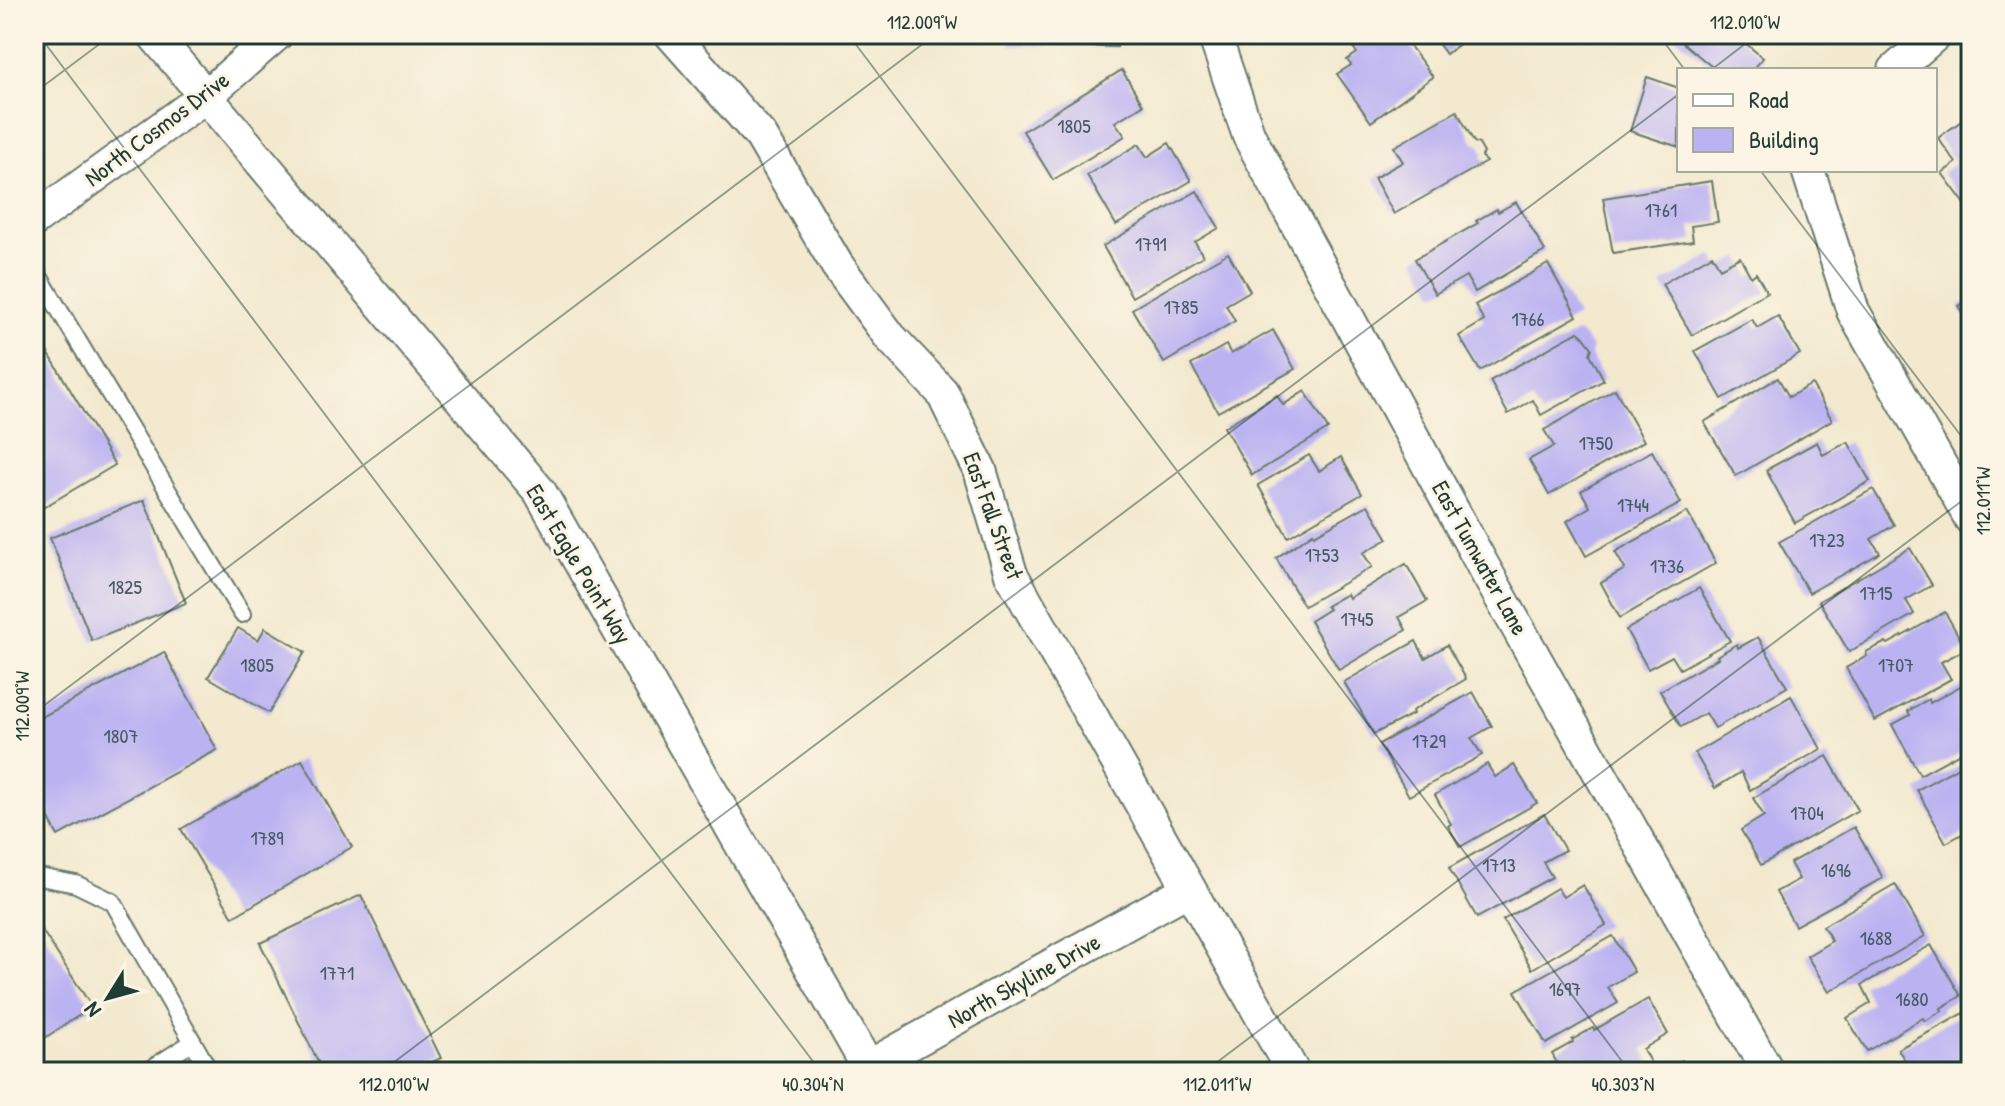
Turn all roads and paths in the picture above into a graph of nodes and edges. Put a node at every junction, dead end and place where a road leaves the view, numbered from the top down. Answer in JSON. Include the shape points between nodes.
{"nodes":[{"id":1,"x":153,"y":34,"type":"edge"},
{"id":2,"x":277,"y":34,"type":"edge"},
{"id":3,"x":671,"y":34,"type":"edge"},
{"id":4,"x":1214,"y":34,"type":"edge"},
{"id":5,"x":1936,"y":34,"type":"edge"},
{"id":6,"x":1897,"y":68,"type":"edge"},
{"id":7,"x":207,"y":95,"type":"junction"},
{"id":8,"x":1809,"y":172,"type":"edge"},
{"id":9,"x":34,"y":220,"type":"edge"},
{"id":10,"x":34,"y":268,"type":"edge"},
{"id":11,"x":1971,"y":519,"type":"edge"},
{"id":12,"x":242,"y":614,"type":"dead end"},
{"id":13,"x":34,"y":876,"type":"edge"},
{"id":14,"x":1189,"y":889,"type":"junction"},
{"id":15,"x":193,"y":1042,"type":"junction"},
{"id":16,"x":866,"y":1071,"type":"edge"},
{"id":17,"x":146,"y":1072,"type":"edge"},
{"id":18,"x":210,"y":1072,"type":"edge"},
{"id":19,"x":1293,"y":1072,"type":"edge"},
{"id":20,"x":1768,"y":1072,"type":"edge"}],
"edges":[{"from":1,"to":7,"type":"street","name":"East Eagle Point Way"},
{"from":2,"to":7,"type":"street","name":"North Cosmos Drive"},
{"from":3,"to":14,"type":"street","name":"East Fall Street","via":[[761,136],[837,265],[890,337],[942,392],[980,470],[1011,574]]},
{"from":4,"to":20,"type":"street","name":"East Tumwater Lane","via":[[1249,136]]},
{"from":5,"to":6,"type":"street"},
{"from":7,"to":9,"type":"street","name":"North Cosmos Drive"},
{"from":7,"to":16,"type":"street","name":"East Eagle Point Way","via":[[540,492]]},
{"from":8,"to":11,"type":"street","via":[[1853,311]]},
{"from":10,"to":12,"type":"lane"},
{"from":13,"to":15,"type":"lane","via":[[76,884],[113,902]]},
{"from":14,"to":16,"type":"street","name":"North Skyline Drive"},
{"from":14,"to":19,"type":"street","name":"East Fall Street"},
{"from":15,"to":17,"type":"lane"},
{"from":15,"to":18,"type":"lane"}]}
